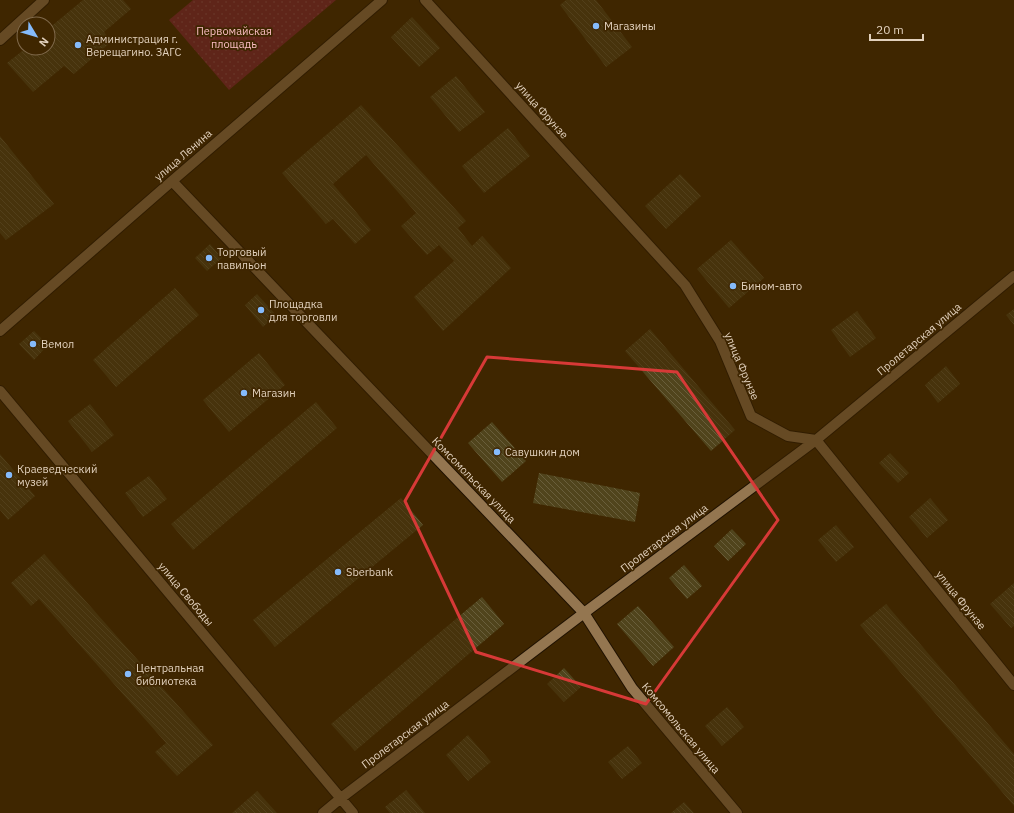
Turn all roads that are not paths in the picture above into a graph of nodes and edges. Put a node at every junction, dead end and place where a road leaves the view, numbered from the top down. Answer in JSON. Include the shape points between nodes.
{"nodes":[{"id":1,"x":44,"y":0,"type":"edge"},
{"id":2,"x":382,"y":0,"type":"edge"},
{"id":3,"x":425,"y":0,"type":"edge"},
{"id":4,"x":0,"y":40,"type":"edge"},
{"id":5,"x":172,"y":180,"type":"junction"},
{"id":6,"x":1014,"y":276,"type":"edge"},
{"id":7,"x":0,"y":331,"type":"edge"},
{"id":8,"x":0,"y":391,"type":"edge"},
{"id":9,"x":816,"y":440,"type":"junction"},
{"id":10,"x":584,"y":613,"type":"junction"},
{"id":11,"x":1014,"y":685,"type":"edge"},
{"id":12,"x":341,"y":798,"type":"junction"},
{"id":13,"x":323,"y":813,"type":"edge"},
{"id":14,"x":353,"y":813,"type":"edge"},
{"id":15,"x":737,"y":813,"type":"edge"}],
"edges":[{"from":1,"to":4,"type":"street"},
{"from":2,"to":5,"type":"street","name":"улица Ленина"},
{"from":3,"to":9,"type":"street","name":"улица Фрунзе","via":[[685,285],[720,341],[751,416],[788,436]]},
{"from":5,"to":7,"type":"street","name":"улица Ленина"},
{"from":5,"to":10,"type":"street","name":"Комсомольская улица"},
{"from":6,"to":9,"type":"street","name":"Пролетарская улица"},
{"from":8,"to":12,"type":"street","name":"улица Свободы"},
{"from":9,"to":10,"type":"street","name":"Пролетарская улица"},
{"from":9,"to":11,"type":"street","name":"улица Фрунзе"},
{"from":10,"to":12,"type":"street","name":"Пролетарская улица"},
{"from":10,"to":15,"type":"street","name":"Комсомольская улица","via":[[632,688]]},
{"from":12,"to":13,"type":"street","name":"Пролетарская улица"},
{"from":12,"to":14,"type":"street","name":"улица Свободы"}]}
